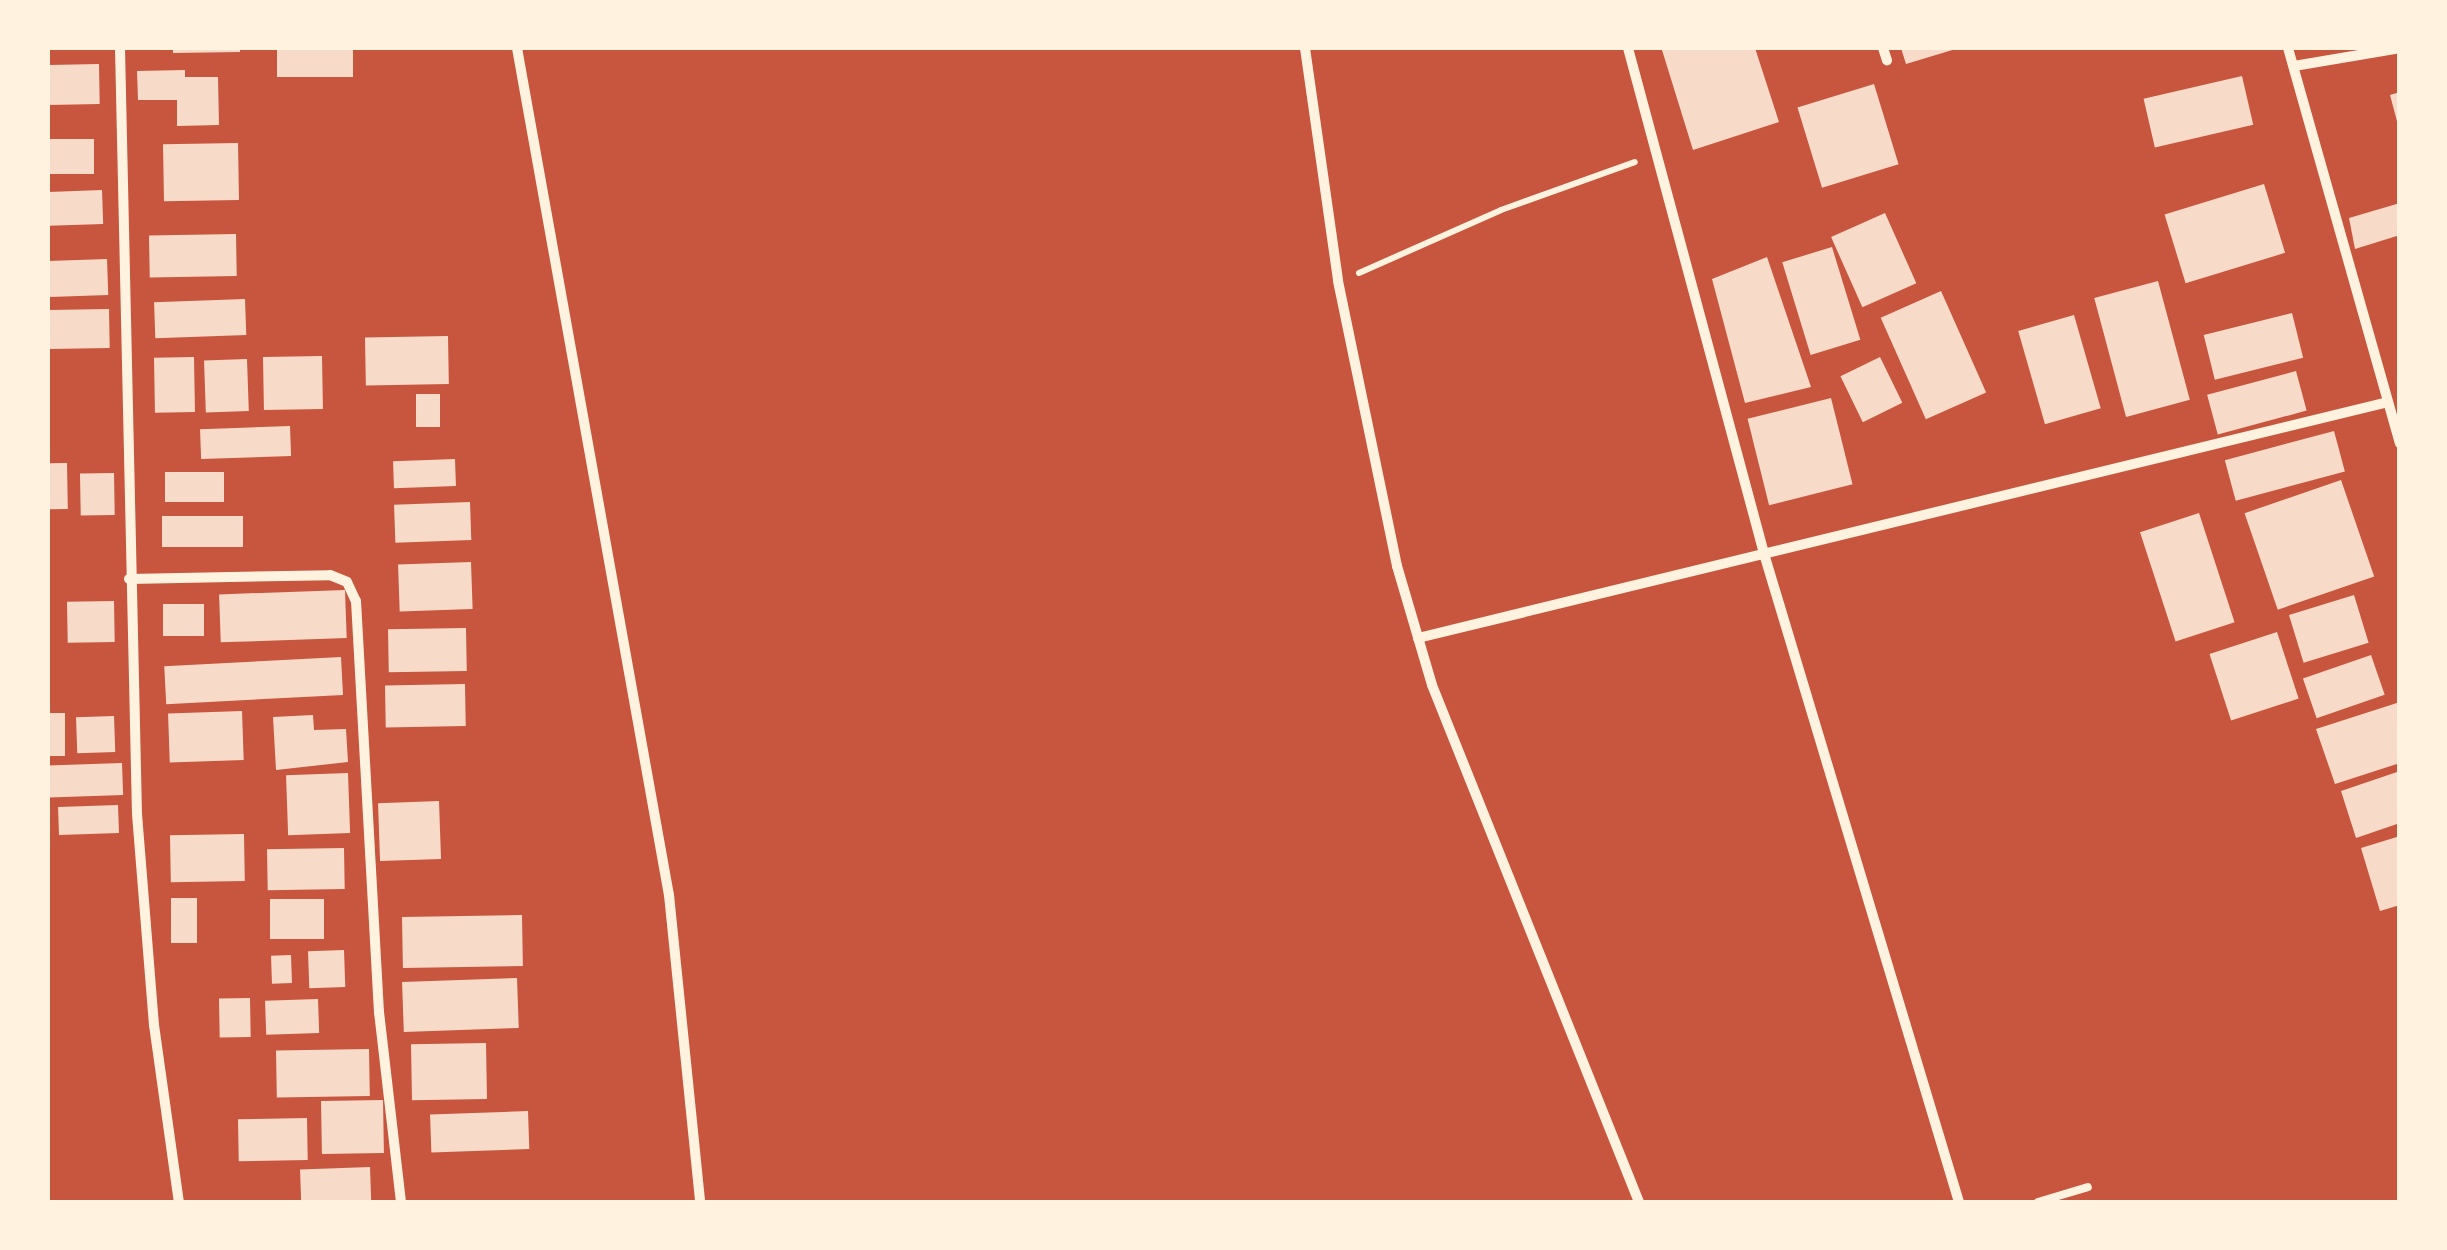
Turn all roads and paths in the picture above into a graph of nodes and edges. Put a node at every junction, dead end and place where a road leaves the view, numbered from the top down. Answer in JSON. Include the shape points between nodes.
{"nodes":[{"id":1,"x":120,"y":48,"type":"edge"},
{"id":2,"x":517,"y":48,"type":"edge"},
{"id":3,"x":1304,"y":48,"type":"edge"},
{"id":4,"x":1628,"y":48,"type":"edge"},
{"id":5,"x":1883,"y":48,"type":"edge"},
{"id":6,"x":2288,"y":48,"type":"edge"},
{"id":7,"x":2400,"y":48,"type":"edge"},
{"id":8,"x":1887,"y":60,"type":"dead end"},
{"id":9,"x":2294,"y":66,"type":"junction"},
{"id":10,"x":1660,"y":154,"type":"junction"},
{"id":11,"x":1338,"y":281,"type":"junction"},
{"id":12,"x":2388,"y":402,"type":"junction"},
{"id":13,"x":2400,"y":443,"type":"edge"},
{"id":14,"x":1765,"y":557,"type":"junction"},
{"id":15,"x":129,"y":579,"type":"junction"},
{"id":16,"x":1418,"y":638,"type":"junction"},
{"id":17,"x":2088,"y":1187,"type":"dead end"},
{"id":18,"x":179,"y":1202,"type":"edge"},
{"id":19,"x":401,"y":1202,"type":"edge"},
{"id":20,"x":700,"y":1202,"type":"edge"},
{"id":21,"x":1638,"y":1202,"type":"edge"},
{"id":22,"x":1958,"y":1202,"type":"edge"},
{"id":23,"x":2038,"y":1202,"type":"edge"}],
"edges":[{"from":1,"to":15,"type":"street"},
{"from":2,"to":20,"type":"street","via":[[669,895]]},
{"from":3,"to":11,"type":"street"},
{"from":4,"to":10,"type":"street"},
{"from":5,"to":8,"type":"street"},
{"from":6,"to":9,"type":"street"},
{"from":7,"to":9,"type":"street"},
{"from":9,"to":12,"type":"street"},
{"from":10,"to":11,"type":"path","via":[[1501,210]]},
{"from":10,"to":14,"type":"street"},
{"from":11,"to":16,"type":"street"},
{"from":12,"to":13,"type":"street"},
{"from":12,"to":14,"type":"street"},
{"from":14,"to":16,"type":"street"},
{"from":14,"to":22,"type":"street"},
{"from":15,"to":18,"type":"street","via":[[146,929]]},
{"from":15,"to":19,"type":"street","via":[[330,575],[347,582],[356,601],[380,1012]]},
{"from":16,"to":21,"type":"street"},
{"from":17,"to":23,"type":"lane"}]}
